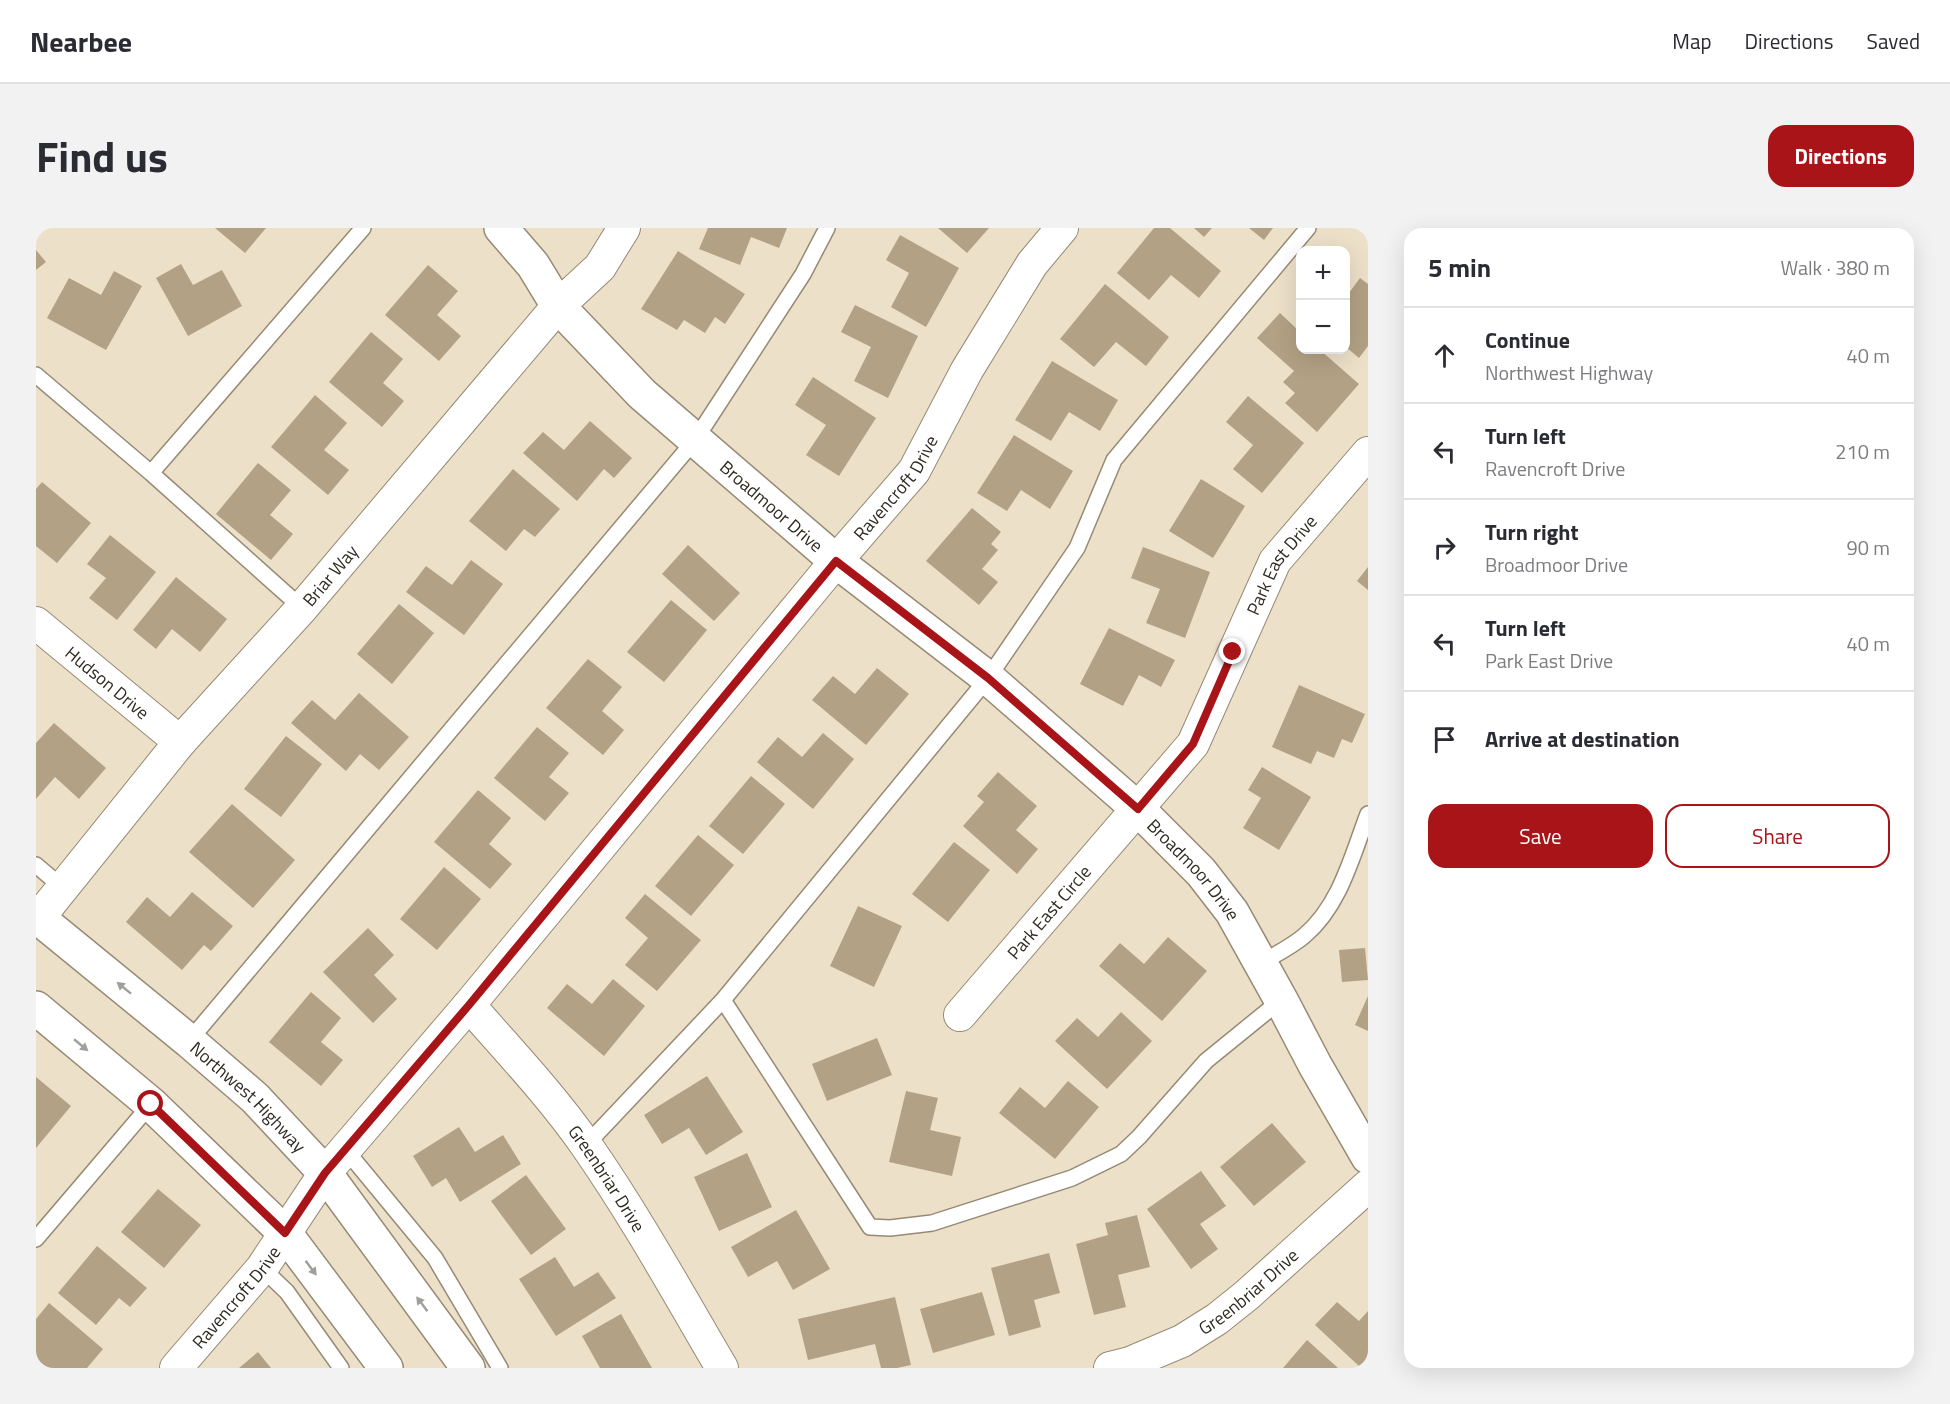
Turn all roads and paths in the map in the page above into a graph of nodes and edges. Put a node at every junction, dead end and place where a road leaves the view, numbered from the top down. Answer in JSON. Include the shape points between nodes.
{"nodes":[{"id":1,"x":363,"y":228,"type":"edge"},
{"id":2,"x":501,"y":228,"type":"edge"},
{"id":3,"x":624,"y":228,"type":"edge"},
{"id":4,"x":827,"y":228,"type":"edge"},
{"id":5,"x":1062,"y":228,"type":"edge"},
{"id":6,"x":1308,"y":228,"type":"edge"},
{"id":7,"x":558,"y":306,"type":"junction"},
{"id":8,"x":36,"y":375,"type":"edge"},
{"id":9,"x":695,"y":440,"type":"junction"},
{"id":10,"x":1368,"y":453,"type":"edge"},
{"id":11,"x":151,"y":473,"type":"junction"},
{"id":12,"x":836,"y":561,"type":"junction"},
{"id":13,"x":302,"y":608,"type":"junction"},
{"id":14,"x":36,"y":623,"type":"edge"},
{"id":15,"x":988,"y":678,"type":"junction"},
{"id":16,"x":180,"y":742,"type":"junction"},
{"id":17,"x":1138,"y":809,"type":"junction"},
{"id":18,"x":1368,"y":813,"type":"edge"},
{"id":19,"x":36,"y":865,"type":"edge"},
{"id":20,"x":63,"y":888,"type":"junction"},
{"id":21,"x":37,"y":918,"type":"edge"},
{"id":22,"x":1260,"y":964,"type":"junction"},
{"id":23,"x":723,"y":1000,"type":"junction"},
{"id":24,"x":1281,"y":1000,"type":"junction"},
{"id":25,"x":469,"y":1005,"type":"junction"},
{"id":26,"x":36,"y":1008,"type":"edge"},
{"id":27,"x":960,"y":1015,"type":"dead end"},
{"id":28,"x":189,"y":1041,"type":"junction"},
{"id":29,"x":151,"y":1104,"type":"junction"},
{"id":30,"x":586,"y":1145,"type":"junction"},
{"id":31,"x":1368,"y":1157,"type":"edge"},
{"id":32,"x":335,"y":1161,"type":"junction"},
{"id":33,"x":1368,"y":1186,"type":"edge"},
{"id":34,"x":285,"y":1233,"type":"junction"},
{"id":35,"x":36,"y":1239,"type":"edge"},
{"id":36,"x":262,"y":1268,"type":"junction"},
{"id":37,"x":176,"y":1368,"type":"edge"},
{"id":38,"x":341,"y":1368,"type":"edge"},
{"id":39,"x":386,"y":1368,"type":"edge"},
{"id":40,"x":468,"y":1368,"type":"edge"},
{"id":41,"x":500,"y":1368,"type":"edge"},
{"id":42,"x":722,"y":1368,"type":"edge"},
{"id":43,"x":1110,"y":1368,"type":"edge"}],
"edges":[{"from":1,"to":11,"type":"lane"},
{"from":2,"to":7,"type":"street","name":"Broadmoor Drive","via":[[533,265]]},
{"from":3,"to":7,"type":"street","name":"Briar Way","via":[[600,267]]},
{"from":4,"to":9,"type":"lane","via":[[803,274]]},
{"from":5,"to":12,"type":"street","name":"Ravencroft Drive","via":[[1032,264],[967,370],[914,471]]},
{"from":6,"to":15,"type":"lane","via":[[1114,460],[1077,548]]},
{"from":7,"to":9,"type":"street","name":"Broadmoor Drive","via":[[642,394]]},
{"from":7,"to":13,"type":"street","name":"Briar Way"},
{"from":8,"to":11,"type":"lane"},
{"from":9,"to":12,"type":"street","name":"Broadmoor Drive"},
{"from":9,"to":28,"type":"lane"},
{"from":10,"to":17,"type":"street","name":"Park East Drive","via":[[1275,561],[1193,744]]},
{"from":11,"to":13,"type":"lane"},
{"from":12,"to":15,"type":"street","name":"Broadmoor Drive"},
{"from":12,"to":25,"type":"street","name":"Ravencroft Drive"},
{"from":13,"to":16,"type":"street","name":"Briar Way"},
{"from":14,"to":16,"type":"street","name":"Hudson Drive"},
{"from":15,"to":17,"type":"street","name":"Broadmoor Drive"},
{"from":15,"to":23,"type":"lane"},
{"from":16,"to":20,"type":"street","name":"Briar Way"},
{"from":17,"to":22,"type":"street","name":"Broadmoor Drive","via":[[1208,880],[1232,912]]},
{"from":17,"to":27,"type":"street","name":"Park East Circle"},
{"from":18,"to":22,"type":"lane","via":[[1336,897],[1303,937]]},
{"from":19,"to":20,"type":"lane"},
{"from":20,"to":21,"type":"street","name":"Briar Way"},
{"from":28,"to":21,"type":"street","name":"Northwest Highway","one_way":true},
{"from":22,"to":24,"type":"street","name":"Broadmoor Drive"},
{"from":23,"to":24,"type":"lane","via":[[870,1227],[890,1228],[932,1223],[1072,1178],[1121,1154],[1206,1061]]},
{"from":23,"to":30,"type":"lane"},
{"from":24,"to":31,"type":"street","name":"Broadmoor Drive"},
{"from":25,"to":30,"type":"street","name":"Greenbriar Drive"},
{"from":25,"to":32,"type":"street","name":"Ravencroft Drive"},
{"from":26,"to":29,"type":"street","one_way":true},
{"from":28,"to":32,"type":"street","name":"Northwest Highway"},
{"from":29,"to":34,"type":"street"},
{"from":29,"to":35,"type":"lane"},
{"from":30,"to":42,"type":"street","name":"Greenbriar Drive","via":[[646,1237]]},
{"from":32,"to":34,"type":"street","name":"Ravencroft Drive"},
{"from":40,"to":32,"type":"street","name":"Northwest Highway","one_way":true},
{"from":32,"to":41,"type":"lane","via":[[435,1258]]},
{"from":33,"to":43,"type":"street","name":"Greenbriar Drive","via":[[1217,1319],[1182,1341]]},
{"from":34,"to":36,"type":"street","name":"Ravencroft Drive"},
{"from":34,"to":39,"type":"street","one_way":true},
{"from":36,"to":37,"type":"street","name":"Ravencroft Drive"},
{"from":36,"to":38,"type":"lane","via":[[287,1292]]}]}
